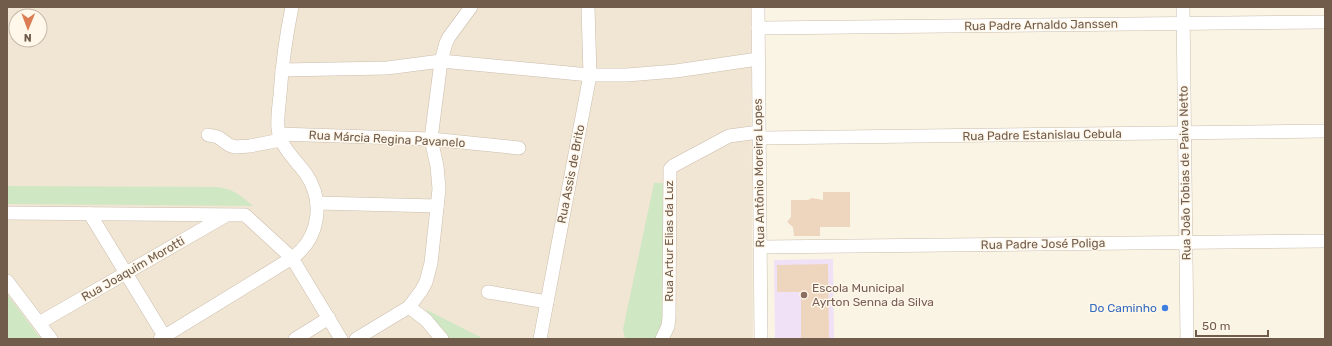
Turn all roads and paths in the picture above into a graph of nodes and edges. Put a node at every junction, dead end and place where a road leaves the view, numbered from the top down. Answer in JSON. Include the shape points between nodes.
{"nodes":[{"id":1,"x":292,"y":7,"type":"edge"},
{"id":2,"x":471,"y":7,"type":"edge"},
{"id":3,"x":588,"y":7,"type":"edge"},
{"id":4,"x":758,"y":7,"type":"edge"},
{"id":5,"x":1183,"y":7,"type":"edge"},
{"id":6,"x":1325,"y":22,"type":"edge"},
{"id":7,"x":1184,"y":23,"type":"junction"},
{"id":8,"x":758,"y":28,"type":"junction"},
{"id":9,"x":758,"y":60,"type":"junction"},
{"id":10,"x":441,"y":62,"type":"junction"},
{"id":11,"x":282,"y":70,"type":"junction"},
{"id":12,"x":590,"y":75,"type":"junction"},
{"id":13,"x":1325,"y":131,"type":"edge"},
{"id":14,"x":1185,"y":133,"type":"junction"},
{"id":15,"x":208,"y":135,"type":"dead end"},
{"id":16,"x":759,"y":135,"type":"junction"},
{"id":17,"x":280,"y":137,"type":"junction"},
{"id":18,"x":431,"y":139,"type":"junction"},
{"id":19,"x":519,"y":148,"type":"dead end"},
{"id":20,"x":317,"y":203,"type":"junction"},
{"id":21,"x":437,"y":206,"type":"junction"},
{"id":22,"x":7,"y":213,"type":"edge"},
{"id":23,"x":90,"y":214,"type":"junction"},
{"id":24,"x":227,"y":215,"type":"junction"},
{"id":25,"x":1325,"y":242,"type":"edge"},
{"id":26,"x":1186,"y":243,"type":"junction"},
{"id":27,"x":760,"y":247,"type":"junction"},
{"id":28,"x":292,"y":258,"type":"junction"},
{"id":29,"x":126,"y":272,"type":"junction"},
{"id":30,"x":7,"y":281,"type":"edge"},
{"id":31,"x":488,"y":292,"type":"dead end"},
{"id":32,"x":547,"y":302,"type":"junction"},
{"id":33,"x":409,"y":307,"type":"junction"},
{"id":34,"x":329,"y":318,"type":"junction"},
{"id":35,"x":38,"y":323,"type":"junction"},
{"id":36,"x":164,"y":338,"type":"edge"},
{"id":37,"x":51,"y":339,"type":"edge"},
{"id":38,"x":295,"y":339,"type":"edge"},
{"id":39,"x":341,"y":339,"type":"edge"},
{"id":40,"x":356,"y":339,"type":"edge"},
{"id":41,"x":442,"y":339,"type":"edge"},
{"id":42,"x":540,"y":339,"type":"edge"},
{"id":43,"x":662,"y":339,"type":"edge"},
{"id":44,"x":761,"y":339,"type":"edge"},
{"id":45,"x":1186,"y":339,"type":"edge"}],
"edges":[{"from":1,"to":11,"type":"street","via":[[284,44]]},
{"from":2,"to":10,"type":"street","via":[[449,37]]},
{"from":3,"to":12,"type":"street","name":"Rua Assis de Brito"},
{"from":4,"to":8,"type":"street","name":"Rua Antônio Moreira Lopes"},
{"from":5,"to":7,"type":"street","name":"Rua João Tobias de Paiva Netto"},
{"from":6,"to":7,"type":"street","name":"Rua Padre Arnaldo Janssen"},
{"from":7,"to":8,"type":"street","name":"Rua Padre Arnaldo Janssen"},
{"from":7,"to":14,"type":"street","name":"Rua João Tobias de Paiva Netto"},
{"from":8,"to":9,"type":"street","name":"Rua Antônio Moreira Lopes"},
{"from":9,"to":12,"type":"street","via":[[627,75]]},
{"from":9,"to":16,"type":"street","name":"Rua Antônio Moreira Lopes"},
{"from":10,"to":11,"type":"street","via":[[382,68]]},
{"from":10,"to":12,"type":"street"},
{"from":10,"to":18,"type":"street"},
{"from":11,"to":17,"type":"street","via":[[278,118]]},
{"from":12,"to":32,"type":"street","name":"Rua Assis de Brito"},
{"from":13,"to":14,"type":"street","name":"Rua Padre Estanislau Cebula"},
{"from":14,"to":16,"type":"street","name":"Rua Padre Estanislau Cebula"},
{"from":14,"to":26,"type":"street","name":"Rua João Tobias de Paiva Netto"},
{"from":15,"to":17,"type":"street","name":"Rua Márcia Regina Pavanelo","via":[[218,137],[235,147],[250,146]]},
{"from":16,"to":27,"type":"street","name":"Rua Antônio Moreira Lopes"},
{"from":16,"to":43,"type":"street","name":"Rua Artur Elias da Luz","via":[[729,136],[670,169],[669,317]]},
{"from":17,"to":18,"type":"street","name":"Rua Márcia Regina Pavanelo"},
{"from":17,"to":20,"type":"street","via":[[310,180]]},
{"from":18,"to":19,"type":"street","name":"Rua Márcia Regina Pavanelo"},
{"from":18,"to":21,"type":"street","via":[[437,166]]},
{"from":20,"to":21,"type":"street"},
{"from":20,"to":28,"type":"street","via":[[316,224],[312,236]]},
{"from":21,"to":33,"type":"street","via":[[429,274]]},
{"from":22,"to":23,"type":"street"},
{"from":23,"to":24,"type":"street"},
{"from":23,"to":29,"type":"street"},
{"from":24,"to":28,"type":"street","via":[[245,215]]},
{"from":24,"to":29,"type":"street","name":"Rua Joaquim Morotti"},
{"from":25,"to":26,"type":"street","name":"Rua Padre José Poliga"},
{"from":26,"to":27,"type":"street","name":"Rua Padre José Poliga"},
{"from":26,"to":45,"type":"street","name":"Rua João Tobias de Paiva Netto"},
{"from":27,"to":44,"type":"street","name":"Rua Antônio Moreira Lopes"},
{"from":28,"to":34,"type":"street"},
{"from":28,"to":36,"type":"street"},
{"from":29,"to":35,"type":"street","name":"Rua Joaquim Morotti"},
{"from":29,"to":36,"type":"street"},
{"from":30,"to":35,"type":"street"},
{"from":31,"to":32,"type":"street"},
{"from":32,"to":42,"type":"street","name":"Rua Assis de Brito"},
{"from":33,"to":40,"type":"street"},
{"from":33,"to":41,"type":"street","via":[[426,320]]},
{"from":34,"to":38,"type":"street"},
{"from":34,"to":39,"type":"street"},
{"from":35,"to":37,"type":"street"}]}
